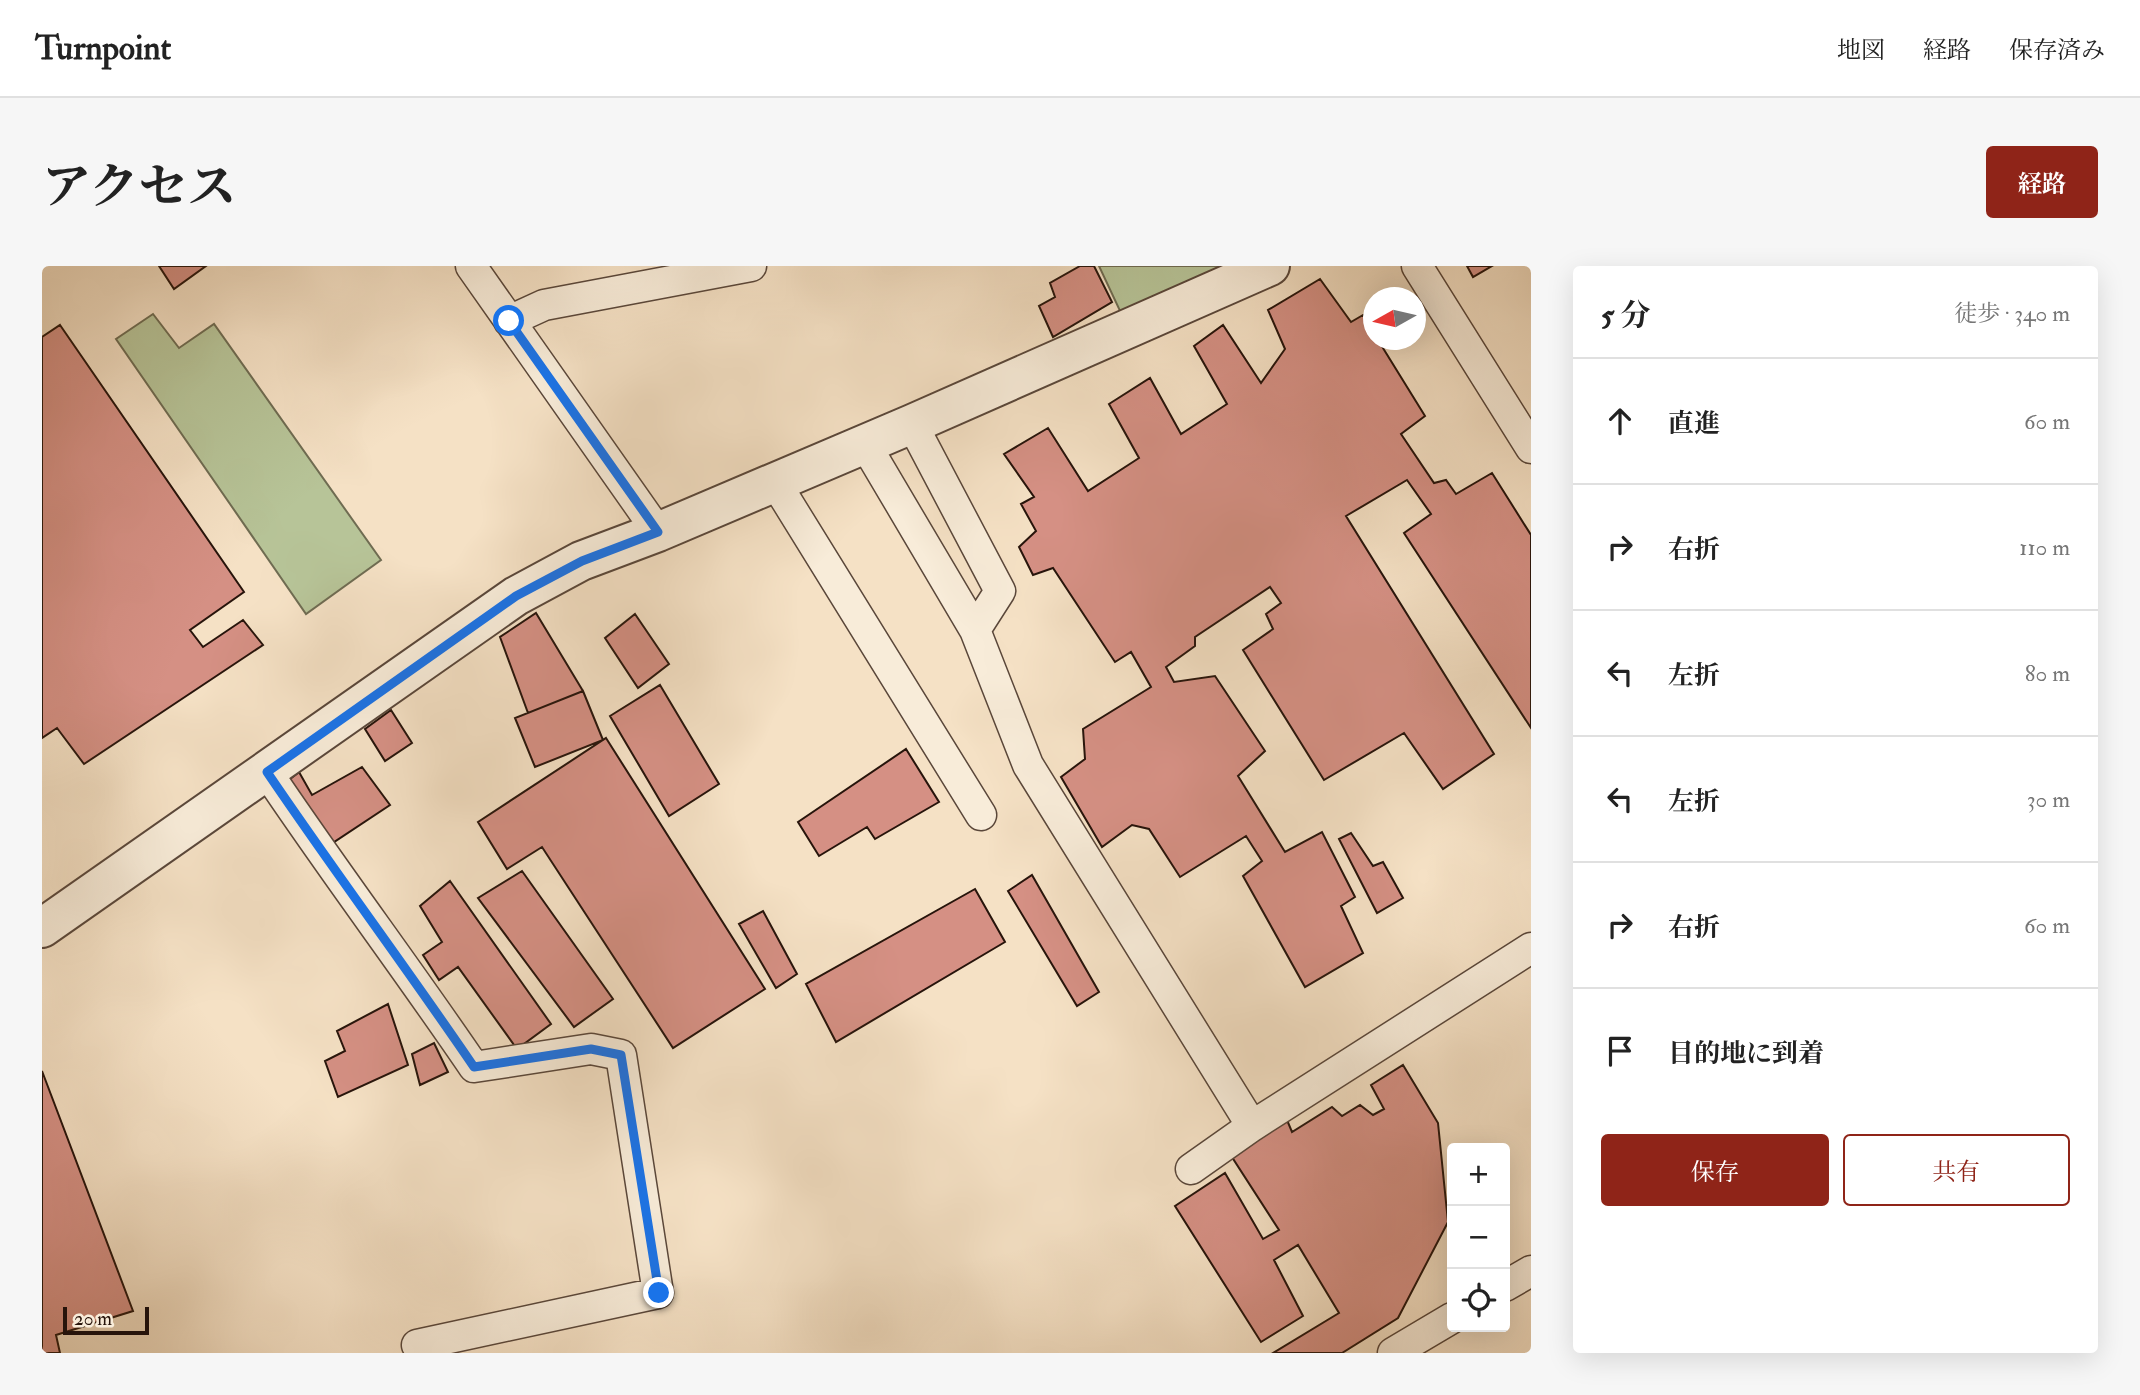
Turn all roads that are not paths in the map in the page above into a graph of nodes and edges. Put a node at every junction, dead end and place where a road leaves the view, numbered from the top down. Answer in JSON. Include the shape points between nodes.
{"nodes":[{"id":1,"x":471,"y":266,"type":"edge"},
{"id":2,"x":751,"y":266,"type":"edge"},
{"id":3,"x":1270,"y":266,"type":"edge"},
{"id":4,"x":1417,"y":266,"type":"edge"},
{"id":5,"x":509,"y":321,"type":"junction"},
{"id":6,"x":912,"y":424,"type":"junction"},
{"id":7,"x":865,"y":444,"type":"junction"},
{"id":8,"x":1531,"y":448,"type":"edge"},
{"id":9,"x":775,"y":482,"type":"junction"},
{"id":10,"x":658,"y":532,"type":"junction"},
{"id":11,"x":975,"y":629,"type":"junction"},
{"id":12,"x":267,"y":772,"type":"junction"},
{"id":13,"x":981,"y":815,"type":"dead end"},
{"id":14,"x":42,"y":928,"type":"edge"},
{"id":15,"x":1531,"y":948,"type":"edge"},
{"id":16,"x":1252,"y":1126,"type":"junction"},
{"id":17,"x":1191,"y":1169,"type":"dead end"},
{"id":18,"x":1531,"y":1271,"type":"edge"},
{"id":19,"x":1510,"y":1283,"type":"edge"},
{"id":20,"x":1447,"y":1321,"type":"edge"},
{"id":21,"x":417,"y":1345,"type":"dead end"},
{"id":22,"x":1393,"y":1353,"type":"edge"}],
"edges":[{"from":1,"to":5,"type":"street"},
{"from":2,"to":5,"type":"street","via":[[544,305]]},
{"from":3,"to":6,"type":"street"},
{"from":4,"to":8,"type":"street"},
{"from":5,"to":10,"type":"street"},
{"from":6,"to":7,"type":"street"},
{"from":6,"to":11,"type":"street","via":[[1000,591]]},
{"from":7,"to":9,"type":"street"},
{"from":7,"to":11,"type":"street"},
{"from":9,"to":10,"type":"street"},
{"from":9,"to":13,"type":"street"},
{"from":10,"to":12,"type":"street","via":[[582,561],[516,596]]},
{"from":11,"to":16,"type":"street","via":[[1028,765]]},
{"from":12,"to":14,"type":"street"},
{"from":12,"to":21,"type":"street","via":[[474,1067],[591,1049],[621,1055],[659,1293]]},
{"from":15,"to":16,"type":"street"},
{"from":16,"to":17,"type":"street"},
{"from":18,"to":19,"type":"street"},
{"from":20,"to":22,"type":"street"}]}
